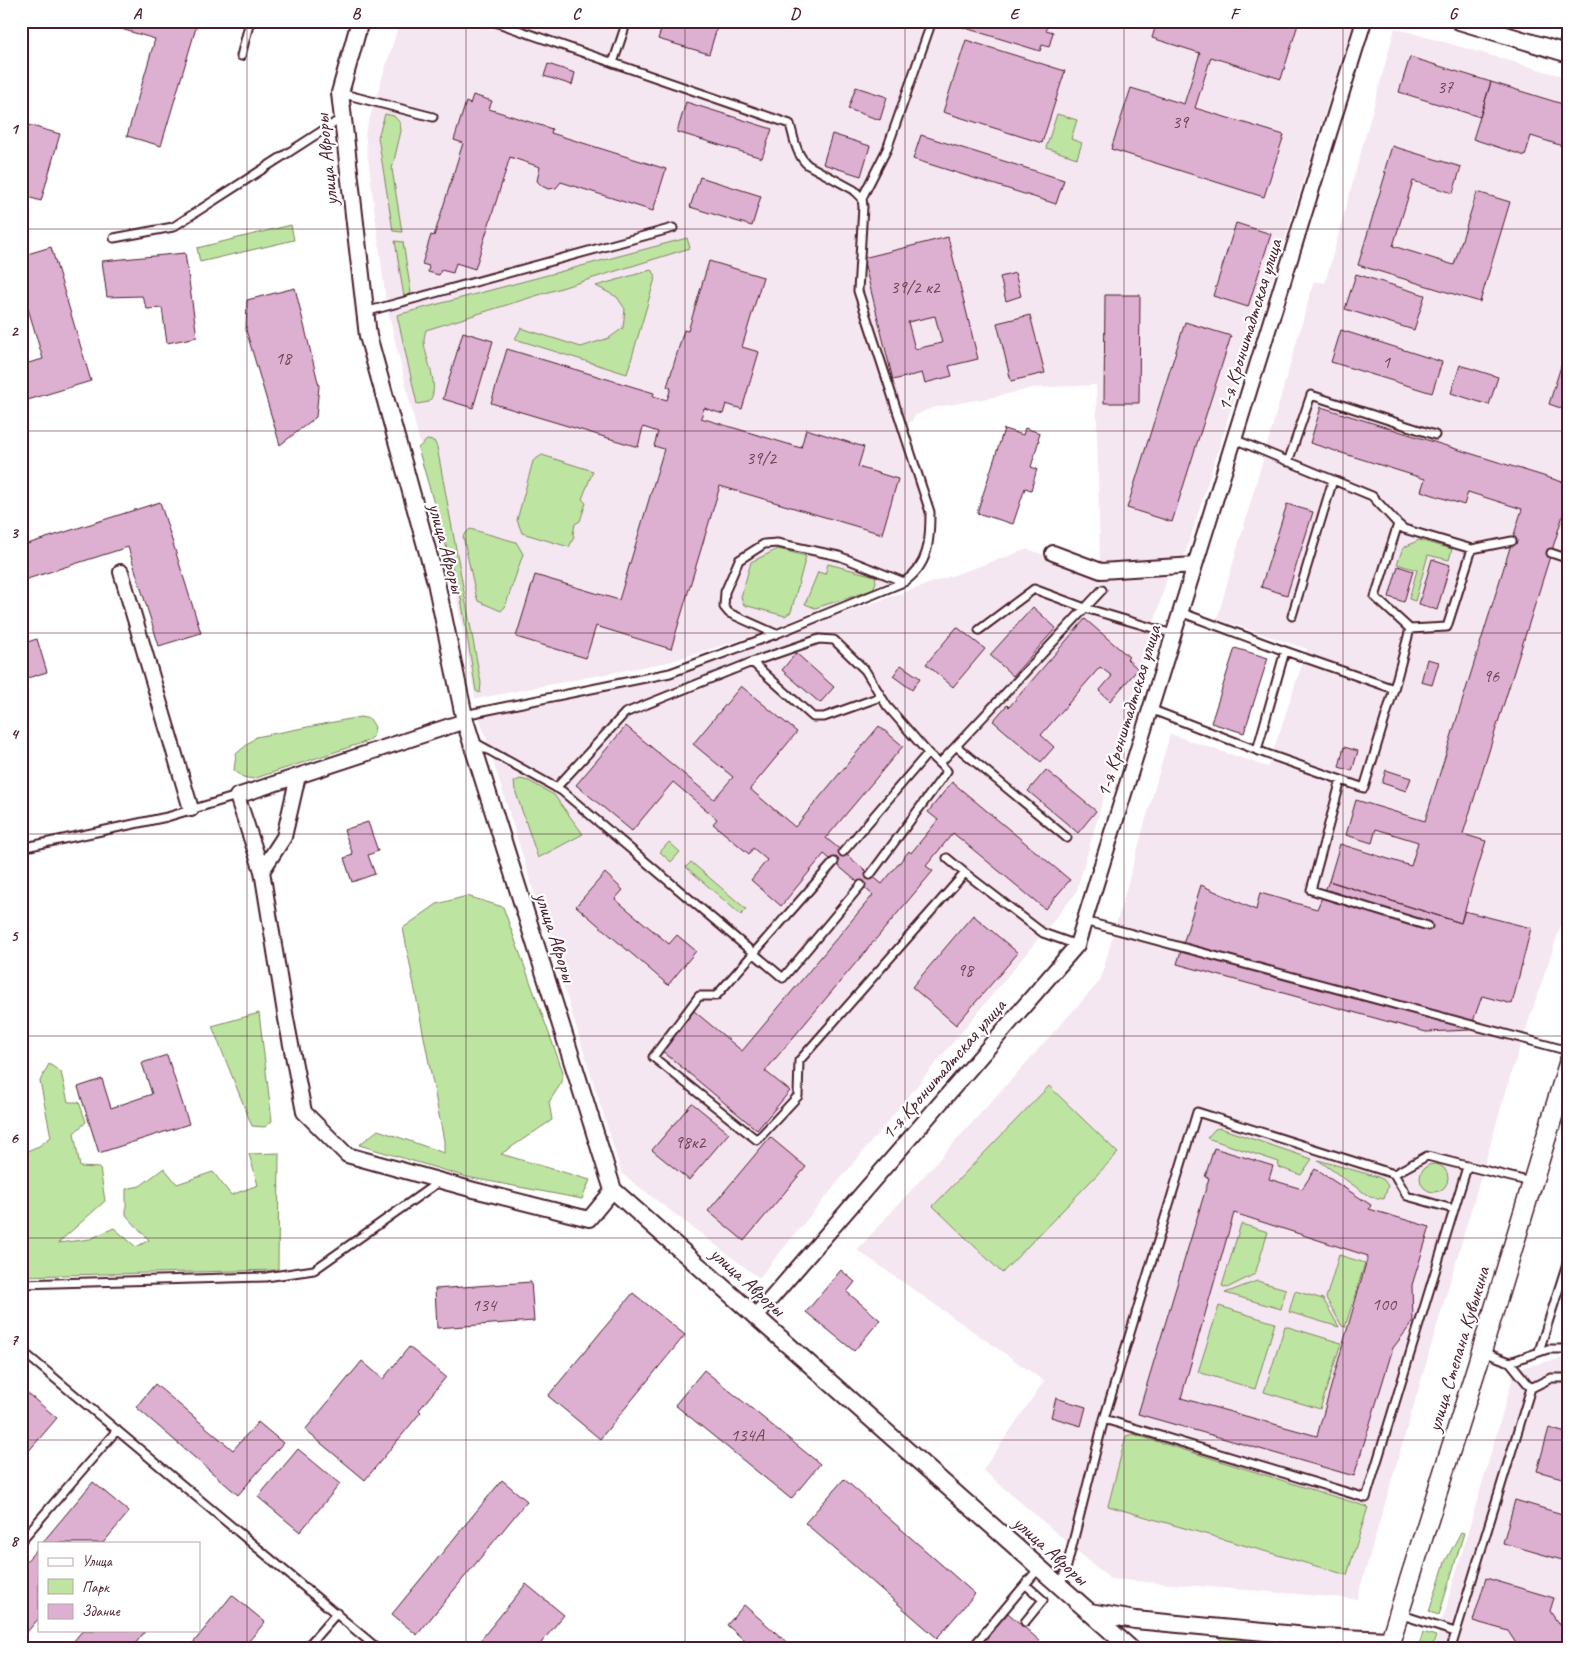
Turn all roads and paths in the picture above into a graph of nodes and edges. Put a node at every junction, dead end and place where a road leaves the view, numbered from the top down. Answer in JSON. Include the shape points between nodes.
{"nodes":[{"id":1,"x":250,"y":21,"type":"edge"},
{"id":2,"x":360,"y":21,"type":"edge"},
{"id":3,"x":492,"y":21,"type":"edge"},
{"id":4,"x":627,"y":21,"type":"edge"},
{"id":5,"x":932,"y":21,"type":"edge"},
{"id":6,"x":1364,"y":21,"type":"edge"},
{"id":7,"x":1459,"y":21,"type":"edge"},
{"id":8,"x":1569,"y":54,"type":"edge"},
{"id":9,"x":241,"y":56,"type":"dead end"},
{"id":10,"x":613,"y":63,"type":"junction"},
{"id":11,"x":340,"y":93,"type":"junction"},
{"id":12,"x":433,"y":117,"type":"dead end"},
{"id":13,"x":342,"y":118,"type":"junction"},
{"id":14,"x":862,"y":198,"type":"junction"},
{"id":15,"x":673,"y":228,"type":"dead end"},
{"id":16,"x":114,"y":238,"type":"dead end"},
{"id":17,"x":364,"y":312,"type":"junction"},
{"id":18,"x":1435,"y":435,"type":"dead end"},
{"id":19,"x":1234,"y":439,"type":"junction"},
{"id":20,"x":1288,"y":462,"type":"junction"},
{"id":21,"x":1333,"y":480,"type":"junction"},
{"id":22,"x":1398,"y":524,"type":"junction"},
{"id":23,"x":1512,"y":541,"type":"dead end"},
{"id":24,"x":1472,"y":550,"type":"junction"},
{"id":25,"x":1053,"y":553,"type":"dead end"},
{"id":26,"x":1551,"y":553,"type":"dead end"},
{"id":27,"x":1569,"y":559,"type":"edge"},
{"id":28,"x":1195,"y":565,"type":"junction"},
{"id":29,"x":121,"y":572,"type":"dead end"},
{"id":30,"x":904,"y":582,"type":"junction"},
{"id":31,"x":1102,"y":590,"type":"dead end"},
{"id":32,"x":1085,"y":608,"type":"junction"},
{"id":33,"x":1180,"y":612,"type":"junction"},
{"id":34,"x":1292,"y":616,"type":"dead end"},
{"id":35,"x":979,"y":630,"type":"dead end"},
{"id":36,"x":1410,"y":630,"type":"junction"},
{"id":37,"x":776,"y":634,"type":"junction"},
{"id":38,"x":1174,"y":634,"type":"junction"},
{"id":39,"x":1285,"y":651,"type":"junction"},
{"id":40,"x":752,"y":662,"type":"junction"},
{"id":41,"x":1394,"y":689,"type":"junction"},
{"id":42,"x":880,"y":697,"type":"junction"},
{"id":43,"x":1150,"y":709,"type":"junction"},
{"id":44,"x":464,"y":718,"type":"junction"},
{"id":45,"x":471,"y":741,"type":"junction"},
{"id":46,"x":956,"y":746,"type":"junction"},
{"id":47,"x":1258,"y":750,"type":"junction"},
{"id":48,"x":928,"y":753,"type":"junction"},
{"id":49,"x":940,"y":763,"type":"junction"},
{"id":50,"x":298,"y":776,"type":"junction"},
{"id":51,"x":1341,"y":780,"type":"junction"},
{"id":52,"x":556,"y":788,"type":"junction"},
{"id":53,"x":237,"y":796,"type":"junction"},
{"id":54,"x":191,"y":809,"type":"junction"},
{"id":55,"x":1067,"y":838,"type":"dead end"},
{"id":56,"x":21,"y":848,"type":"edge"},
{"id":57,"x":843,"y":852,"type":"dead end"},
{"id":58,"x":947,"y":858,"type":"dead end"},
{"id":59,"x":834,"y":862,"type":"dead end"},
{"id":60,"x":262,"y":871,"type":"junction"},
{"id":61,"x":965,"y":873,"type":"junction"},
{"id":62,"x":870,"y":874,"type":"dead end"},
{"id":63,"x":861,"y":885,"type":"dead end"},
{"id":64,"x":1084,"y":921,"type":"junction"},
{"id":65,"x":1428,"y":926,"type":"dead end"},
{"id":66,"x":1077,"y":945,"type":"junction"},
{"id":67,"x":753,"y":954,"type":"junction"},
{"id":68,"x":1569,"y":1051,"type":"edge"},
{"id":69,"x":1569,"y":1062,"type":"edge"},
{"id":70,"x":1467,"y":1167,"type":"junction"},
{"id":71,"x":1394,"y":1174,"type":"junction"},
{"id":72,"x":440,"y":1180,"type":"junction"},
{"id":73,"x":1532,"y":1182,"type":"junction"},
{"id":74,"x":613,"y":1190,"type":"junction"},
{"id":75,"x":1453,"y":1209,"type":"junction"},
{"id":76,"x":1569,"y":1257,"type":"edge"},
{"id":77,"x":21,"y":1284,"type":"edge"},
{"id":78,"x":756,"y":1316,"type":"junction"},
{"id":79,"x":1569,"y":1349,"type":"edge"},
{"id":80,"x":21,"y":1350,"type":"edge"},
{"id":81,"x":1539,"y":1351,"type":"junction"},
{"id":82,"x":1481,"y":1352,"type":"junction"},
{"id":83,"x":1510,"y":1362,"type":"junction"},
{"id":84,"x":1569,"y":1378,"type":"edge"},
{"id":85,"x":1531,"y":1388,"type":"junction"},
{"id":86,"x":1104,"y":1419,"type":"junction"},
{"id":87,"x":117,"y":1430,"type":"junction"},
{"id":88,"x":21,"y":1541,"type":"edge"},
{"id":89,"x":1040,"y":1568,"type":"junction"},
{"id":90,"x":1026,"y":1585,"type":"junction"},
{"id":91,"x":1060,"y":1587,"type":"junction"},
{"id":92,"x":1090,"y":1612,"type":"junction"},
{"id":93,"x":337,"y":1613,"type":"junction"},
{"id":94,"x":1399,"y":1614,"type":"junction"},
{"id":95,"x":1026,"y":1622,"type":"dead end"},
{"id":96,"x":1455,"y":1632,"type":"junction"},
{"id":97,"x":1389,"y":1644,"type":"edge"},
{"id":98,"x":306,"y":1648,"type":"edge"},
{"id":99,"x":377,"y":1648,"type":"edge"},
{"id":100,"x":972,"y":1648,"type":"edge"},
{"id":101,"x":1130,"y":1648,"type":"edge"},
{"id":102,"x":1451,"y":1648,"type":"edge"}],
"edges":[{"from":1,"to":9,"type":"lane"},
{"from":2,"to":11,"type":"street","name":"улица Авроры"},
{"from":3,"to":10,"type":"lane"},
{"from":4,"to":10,"type":"lane"},
{"from":5,"to":14,"type":"lane","via":[[887,148]]},
{"from":6,"to":19,"type":"street","name":"1-я Кронштадтская улица"},
{"from":7,"to":8,"type":"street"},
{"from":10,"to":14,"type":"lane","via":[[790,124],[802,160]]},
{"from":11,"to":12,"type":"lane"},
{"from":11,"to":13,"type":"street","name":"улица Авроры"},
{"from":13,"to":16,"type":"lane","via":[[173,227]]},
{"from":13,"to":17,"type":"street","name":"улица Авроры"},
{"from":14,"to":30,"type":"lane","via":[[858,292],[930,512],[930,537],[924,559],[915,574]]},
{"from":15,"to":17,"type":"lane"},
{"from":17,"to":44,"type":"street","name":"улица Авроры","via":[[436,582]]},
{"from":18,"to":20,"type":"lane","via":[[1311,395]]},
{"from":19,"to":20,"type":"lane"},
{"from":19,"to":28,"type":"street","name":"1-я Кронштадтская улица"},
{"from":20,"to":21,"type":"lane"},
{"from":21,"to":22,"type":"lane","via":[[1372,496]]},
{"from":21,"to":34,"type":"lane"},
{"from":22,"to":24,"type":"lane","via":[[1404,529]]},
{"from":22,"to":36,"type":"lane","via":[[1375,597]]},
{"from":23,"to":24,"type":"lane"},
{"from":24,"to":36,"type":"lane","via":[[1447,627]]},
{"from":25,"to":28,"type":"street","via":[[1101,571]]},
{"from":26,"to":27,"type":"lane"},
{"from":28,"to":33,"type":"street","name":"1-я Кронштадтская улица"},
{"from":29,"to":54,"type":"street"},
{"from":30,"to":37,"type":"lane"},
{"from":30,"to":37,"type":"lane","via":[[839,556],[777,543],[764,544],[739,560],[725,592],[724,607]]},
{"from":31,"to":32,"type":"lane"},
{"from":32,"to":35,"type":"lane","via":[[1034,589]]},
{"from":32,"to":38,"type":"lane"},
{"from":32,"to":46,"type":"lane"},
{"from":33,"to":38,"type":"street","name":"1-я Кронштадтская улица"},
{"from":33,"to":39,"type":"lane"},
{"from":36,"to":41,"type":"lane"},
{"from":37,"to":44,"type":"lane","via":[[670,673]]},
{"from":38,"to":43,"type":"street","name":"1-я Кронштадтская улица"},
{"from":39,"to":41,"type":"lane"},
{"from":39,"to":47,"type":"lane"},
{"from":40,"to":42,"type":"lane","via":[[813,717],[824,717]]},
{"from":40,"to":42,"type":"lane","via":[[819,639],[834,640],[865,670]]},
{"from":40,"to":52,"type":"lane","via":[[625,713]]},
{"from":41,"to":51,"type":"lane","via":[[1364,788]]},
{"from":42,"to":48,"type":"lane"},
{"from":43,"to":47,"type":"lane"},
{"from":43,"to":64,"type":"street","name":"1-я Кронштадтская улица"},
{"from":44,"to":45,"type":"street","name":"улица Авроры"},
{"from":44,"to":50,"type":"street"},
{"from":45,"to":52,"type":"lane"},
{"from":45,"to":74,"type":"street","name":"улица Авроры"},
{"from":46,"to":49,"type":"lane"},
{"from":46,"to":55,"type":"lane"},
{"from":47,"to":51,"type":"lane"},
{"from":48,"to":49,"type":"lane"},
{"from":48,"to":57,"type":"lane"},
{"from":49,"to":62,"type":"lane","via":[[947,771]]},
{"from":50,"to":53,"type":"street"},
{"from":50,"to":60,"type":"street","via":[[284,837]]},
{"from":51,"to":65,"type":"lane","via":[[1311,890]]},
{"from":52,"to":67,"type":"lane"},
{"from":53,"to":54,"type":"lane"},
{"from":53,"to":60,"type":"street"},
{"from":54,"to":56,"type":"lane"},
{"from":58,"to":61,"type":"lane"},
{"from":59,"to":67,"type":"lane"},
{"from":60,"to":72,"type":"street","via":[[304,1112],[347,1155]]},
{"from":61,"to":66,"type":"lane","via":[[1043,933]]},
{"from":61,"to":67,"type":"lane","via":[[799,1062],[798,1096],[757,1140],[653,1057],[699,996],[716,996]]},
{"from":63,"to":67,"type":"lane","via":[[783,978]]},
{"from":64,"to":66,"type":"street","name":"1-я Кронштадтская улица"},
{"from":64,"to":68,"type":"lane"},
{"from":66,"to":78,"type":"street","name":"1-я Кронштадтская улица"},
{"from":69,"to":73,"type":"main road","name":"улица Степана Кувыкина"},
{"from":70,"to":71,"type":"lane","via":[[1427,1156]]},
{"from":70,"to":73,"type":"lane"},
{"from":70,"to":75,"type":"lane"},
{"from":71,"to":75,"type":"lane","via":[[1407,1196]]},
{"from":71,"to":86,"type":"lane","via":[[1197,1112]]},
{"from":72,"to":74,"type":"street","via":[[589,1219]]},
{"from":72,"to":77,"type":"lane","via":[[314,1270],[266,1278]]},
{"from":73,"to":82,"type":"main road","name":"улица Степана Кувыкина"},
{"from":74,"to":78,"type":"street","name":"улица Авроры"},
{"from":75,"to":86,"type":"lane","via":[[1366,1498]]},
{"from":76,"to":81,"type":"lane"},
{"from":78,"to":89,"type":"street","name":"улица Авроры"},
{"from":79,"to":81,"type":"lane"},
{"from":80,"to":87,"type":"lane"},
{"from":81,"to":83,"type":"lane"},
{"from":82,"to":83,"type":"lane"},
{"from":82,"to":94,"type":"main road","name":"улица Степана Кувыкина"},
{"from":83,"to":85,"type":"lane"},
{"from":84,"to":85,"type":"lane","via":[[1551,1378]]},
{"from":85,"to":96,"type":"lane"},
{"from":86,"to":91,"type":"lane"},
{"from":87,"to":88,"type":"lane"},
{"from":87,"to":93,"type":"lane"},
{"from":89,"to":90,"type":"lane"},
{"from":89,"to":91,"type":"street","name":"улица Авроры"},
{"from":90,"to":95,"type":"lane","via":[[1043,1600]]},
{"from":90,"to":100,"type":"lane"},
{"from":91,"to":92,"type":"street","name":"улица Авроры"},
{"from":92,"to":97,"type":"street","via":[[1135,1620]]},
{"from":92,"to":101,"type":"street","name":"улица Авроры"},
{"from":93,"to":98,"type":"lane"},
{"from":93,"to":99,"type":"lane"},
{"from":94,"to":96,"type":"lane"},
{"from":94,"to":97,"type":"main road","name":"улица Степана Кувыкина"},
{"from":96,"to":102,"type":"lane"}]}
